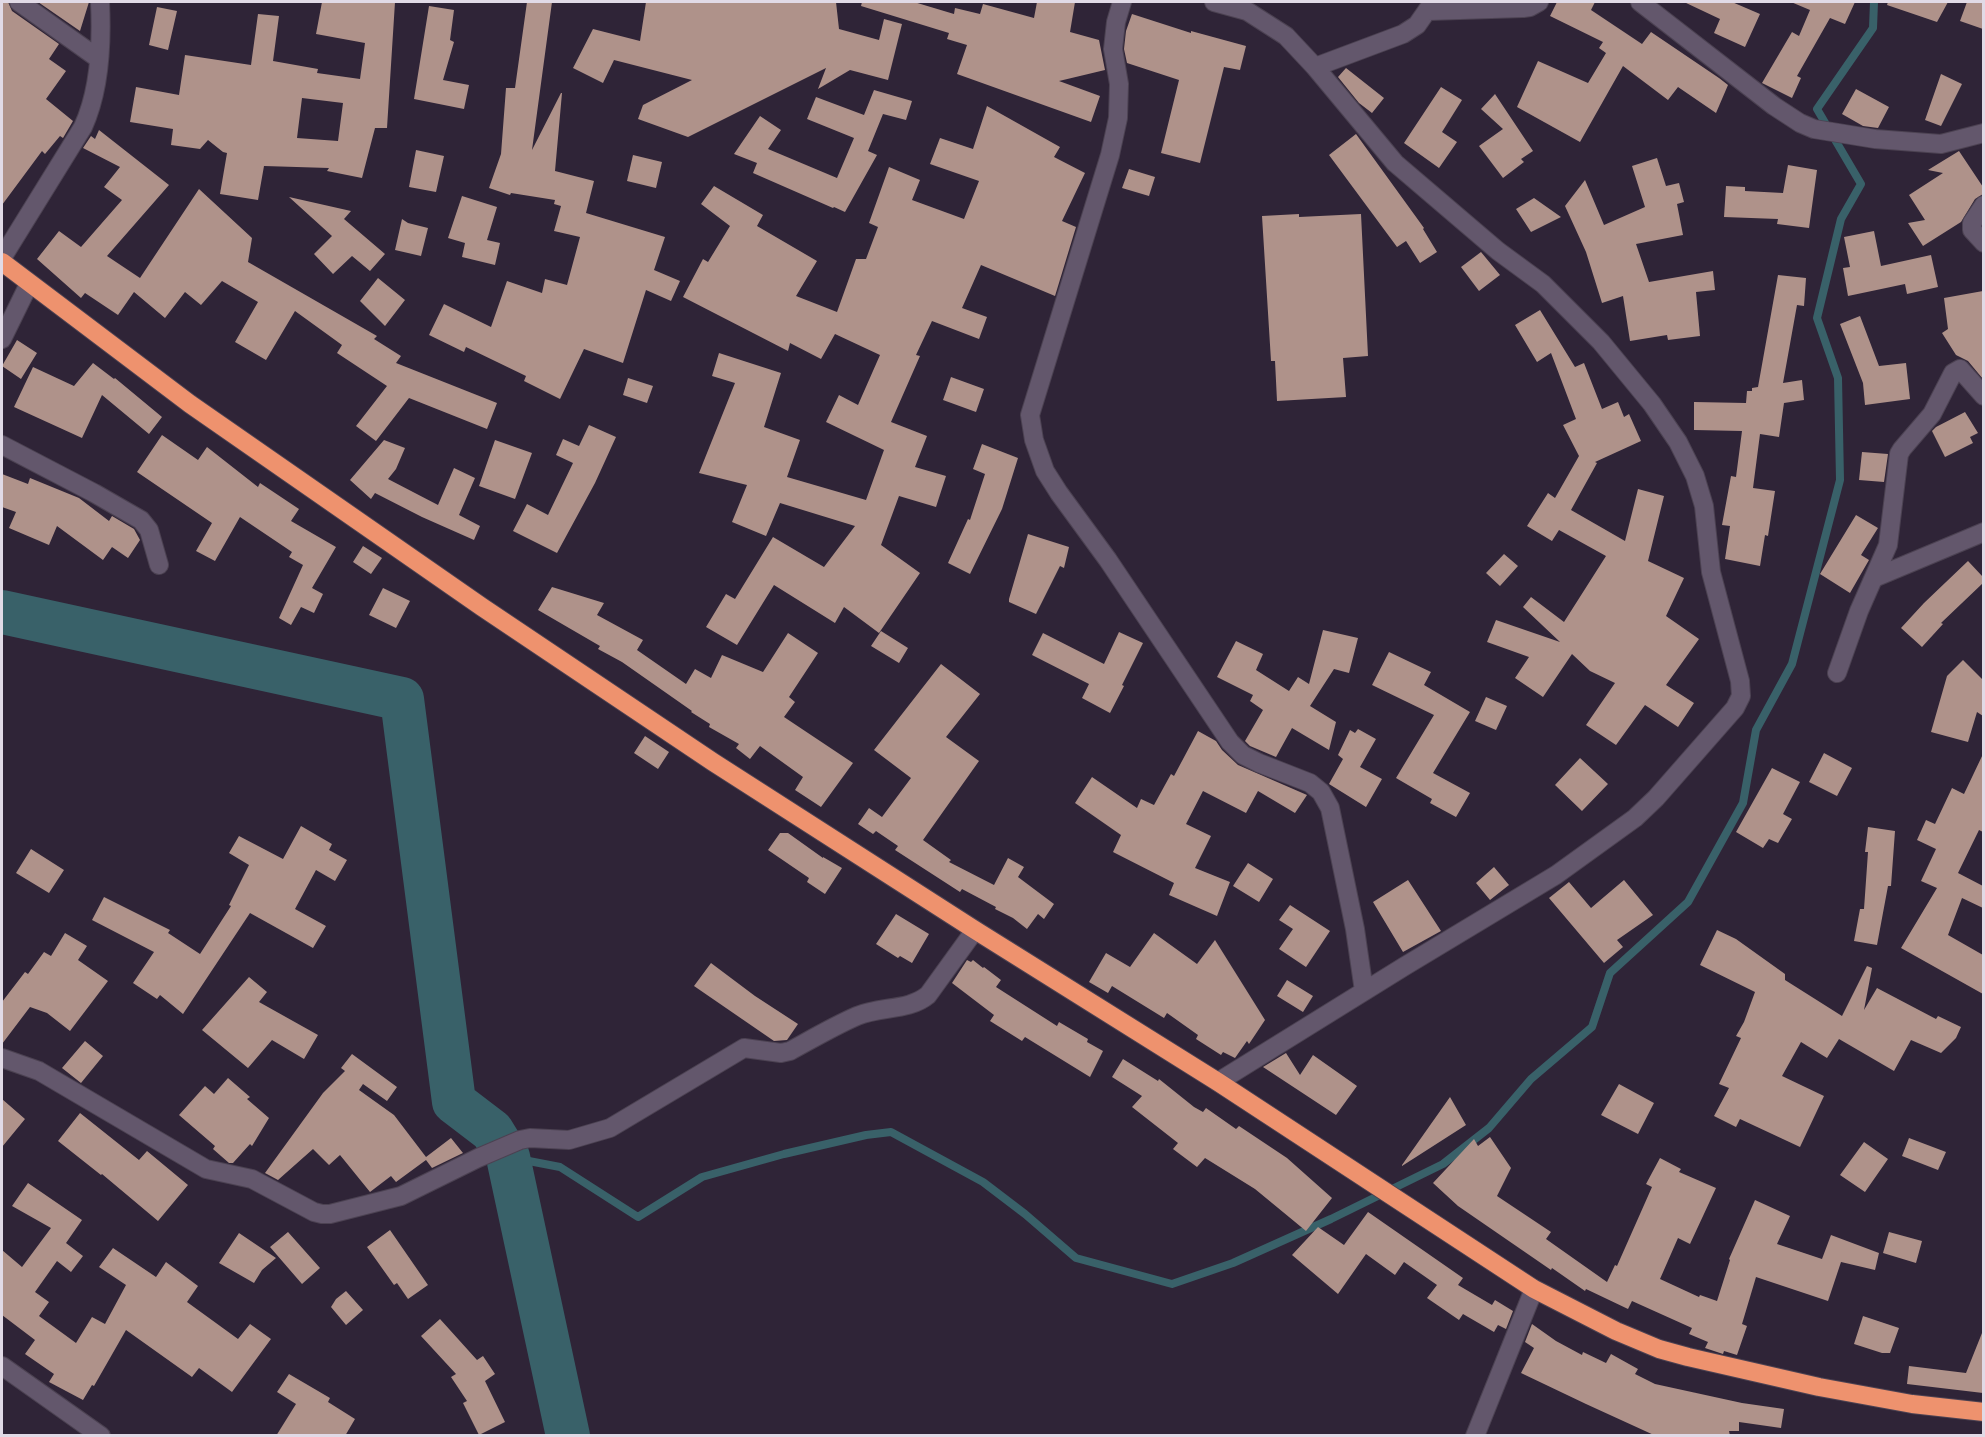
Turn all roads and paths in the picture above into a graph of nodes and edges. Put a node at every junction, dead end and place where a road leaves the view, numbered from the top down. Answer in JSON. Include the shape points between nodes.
{"nodes":[{"id":1,"x":19,"y":2,"type":"edge"},
{"id":2,"x":100,"y":2,"type":"edge"},
{"id":3,"x":1122,"y":2,"type":"edge"},
{"id":4,"x":1214,"y":2,"type":"edge"},
{"id":5,"x":1539,"y":2,"type":"edge"},
{"id":6,"x":1640,"y":2,"type":"edge"},
{"id":7,"x":1250,"y":6,"type":"edge"},
{"id":8,"x":1431,"y":6,"type":"edge"},
{"id":9,"x":99,"y":58,"type":"junction"},
{"id":10,"x":1315,"y":67,"type":"junction"},
{"id":11,"x":1983,"y":133,"type":"edge"},
{"id":12,"x":1983,"y":205,"type":"edge"},
{"id":13,"x":1983,"y":243,"type":"edge"},
{"id":14,"x":2,"y":260,"type":"edge"},
{"id":15,"x":29,"y":284,"type":"junction"},
{"id":16,"x":2,"y":339,"type":"edge"},
{"id":17,"x":1983,"y":396,"type":"edge"},
{"id":18,"x":2,"y":445,"type":"edge"},
{"id":19,"x":1983,"y":532,"type":"edge"},
{"id":20,"x":159,"y":565,"type":"dead end"},
{"id":21,"x":1874,"y":578,"type":"junction"},
{"id":22,"x":1837,"y":673,"type":"dead end"},
{"id":23,"x":975,"y":930,"type":"junction"},
{"id":24,"x":1364,"y":991,"type":"junction"},
{"id":25,"x":2,"y":1058,"type":"edge"},
{"id":26,"x":1218,"y":1082,"type":"junction"},
{"id":27,"x":1534,"y":1289,"type":"junction"},
{"id":28,"x":2,"y":1366,"type":"edge"},
{"id":29,"x":1983,"y":1412,"type":"edge"},
{"id":30,"x":100,"y":1436,"type":"edge"},
{"id":31,"x":1475,"y":1436,"type":"edge"}],
"edges":[{"from":1,"to":9,"type":"street"},
{"from":2,"to":9,"type":"street"},
{"from":3,"to":24,"type":"street","via":[[1113,49],[1119,84],[1118,118],[1030,415],[1034,440],[1045,471],[1059,493],[1230,742],[1243,755],[1310,783],[1321,792],[1330,808]]},
{"from":4,"to":7,"type":"street"},
{"from":5,"to":8,"type":"street","via":[[1523,8]]},
{"from":6,"to":11,"type":"street","via":[[1774,106],[1814,129],[1941,144]]},
{"from":7,"to":10,"type":"street"},
{"from":8,"to":10,"type":"street","via":[[1417,25],[1403,34]]},
{"from":9,"to":14,"type":"street","via":[[90,111],[83,127]]},
{"from":10,"to":24,"type":"street","via":[[1395,163],[1543,284],[1601,342],[1652,404],[1695,476],[1704,506],[1711,572],[1740,681],[1735,708],[1635,818],[1556,875]]},
{"from":12,"to":13,"type":"street","via":[[1972,223],[1972,230]]},
{"from":14,"to":15,"type":"highway"},
{"from":15,"to":16,"type":"street"},
{"from":15,"to":23,"type":"highway","via":[[242,441],[482,607],[713,762]]},
{"from":17,"to":21,"type":"street","via":[[1965,373],[1956,370],[1932,414],[1902,448],[1888,545]]},
{"from":18,"to":20,"type":"street","via":[[141,520],[149,530]]},
{"from":19,"to":21,"type":"street"},
{"from":21,"to":22,"type":"street"},
{"from":23,"to":25,"type":"street","via":[[918,1003],[858,1015],[790,1051],[738,1050],[610,1128],[569,1140],[520,1140],[401,1196],[330,1214],[322,1214],[252,1179],[206,1169],[39,1071]]},
{"from":23,"to":26,"type":"highway"},
{"from":24,"to":26,"type":"street"},
{"from":26,"to":27,"type":"highway"},
{"from":27,"to":29,"type":"highway","via":[[1616,1331],[1688,1357],[1819,1387]]},
{"from":27,"to":31,"type":"street"},
{"from":28,"to":30,"type":"street"}]}
